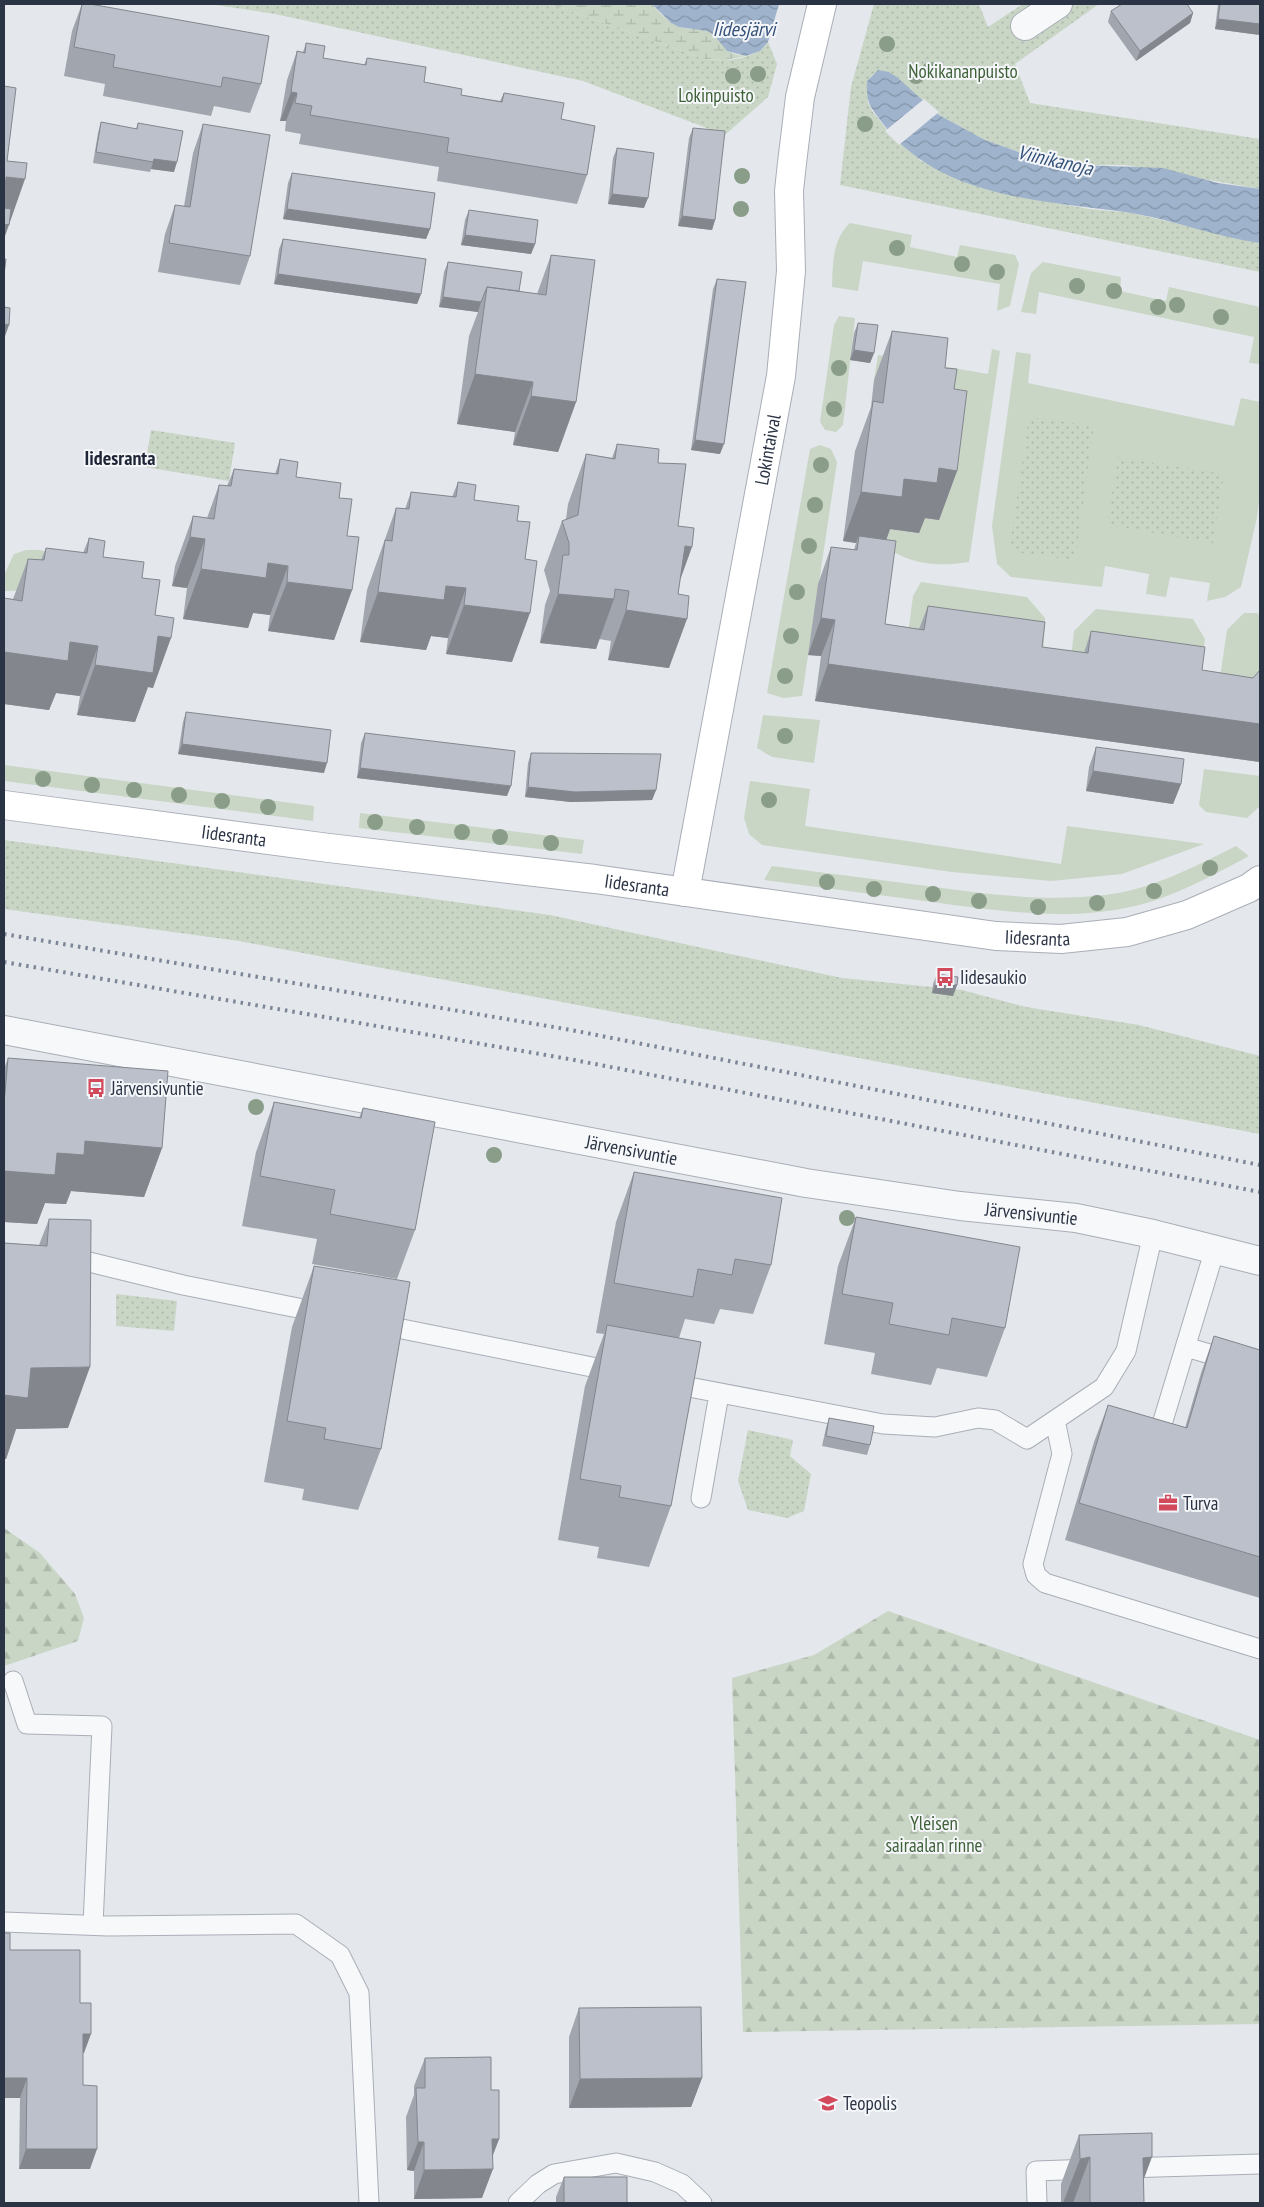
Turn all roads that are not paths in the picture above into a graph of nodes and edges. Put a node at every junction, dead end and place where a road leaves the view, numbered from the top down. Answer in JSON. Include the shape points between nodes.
{"nodes":[{"id":1,"x":822,"y":4,"type":"edge"},
{"id":2,"x":1058,"y":4,"type":"edge"},
{"id":3,"x":1025,"y":26,"type":"dead end"},
{"id":4,"x":4,"y":805,"type":"edge"},
{"id":5,"x":1260,"y":880,"type":"edge"},
{"id":6,"x":685,"y":892,"type":"junction"},
{"id":7,"x":4,"y":1030,"type":"edge"},
{"id":8,"x":1153,"y":1234,"type":"junction"},
{"id":9,"x":1215,"y":1250,"type":"junction"},
{"id":10,"x":49,"y":1259,"type":"edge"},
{"id":11,"x":1260,"y":1261,"type":"edge"},
{"id":12,"x":340,"y":1316,"type":"edge"},
{"id":13,"x":360,"y":1320,"type":"edge"},
{"id":14,"x":1186,"y":1347,"type":"junction"},
{"id":15,"x":1260,"y":1369,"type":"edge"},
{"id":16,"x":634,"y":1376,"type":"edge"},
{"id":17,"x":653,"y":1380,"type":"edge"},
{"id":18,"x":719,"y":1394,"type":"junction"},
{"id":19,"x":1055,"y":1420,"type":"junction"},
{"id":20,"x":1156,"y":1446,"type":"edge"},
{"id":21,"x":701,"y":1498,"type":"dead end"},
{"id":22,"x":1260,"y":1650,"type":"edge"},
{"id":23,"x":13,"y":1681,"type":"dead end"},
{"id":24,"x":4,"y":1922,"type":"edge"},
{"id":25,"x":93,"y":1925,"type":"junction"},
{"id":26,"x":1260,"y":2164,"type":"edge"},
{"id":27,"x":368,"y":2203,"type":"edge"},
{"id":28,"x":518,"y":2203,"type":"edge"},
{"id":29,"x":702,"y":2203,"type":"edge"},
{"id":30,"x":1037,"y":2203,"type":"edge"}],
"edges":[{"from":1,"to":6,"type":"main road","name":"Lokintaival","via":[[800,97],[790,191],[791,272],[781,376]]},
{"from":2,"to":3,"type":"street"},
{"from":4,"to":6,"type":"main road","name":"Iidesranta"},
{"from":5,"to":6,"type":"main road","name":"Iidesranta","via":[[1249,888],[1178,917],[1127,932],[1061,939],[996,936]]},
{"from":7,"to":8,"type":"street","name":"Järvensivuntie","via":[[806,1183],[960,1206],[1076,1218]]},
{"from":8,"to":9,"type":"street","name":"Järvensivuntie"},
{"from":8,"to":19,"type":"lane","via":[[1126,1351],[1104,1387]]},
{"from":9,"to":11,"type":"street","name":"Järvensivuntie"},
{"from":9,"to":14,"type":"lane"},
{"from":10,"to":12,"type":"lane","via":[[85,1261]]},
{"from":13,"to":16,"type":"lane"},
{"from":14,"to":15,"type":"lane"},
{"from":14,"to":20,"type":"lane"},
{"from":17,"to":18,"type":"lane"},
{"from":18,"to":19,"type":"lane","via":[[883,1424],[935,1427],[978,1418],[995,1420],[1027,1439]]},
{"from":18,"to":21,"type":"lane"},
{"from":19,"to":22,"type":"lane","via":[[1062,1454],[1033,1564],[1036,1575],[1045,1582]]},
{"from":23,"to":25,"type":"lane","via":[[27,1724],[102,1726]]},
{"from":24,"to":25,"type":"lane"},
{"from":25,"to":27,"type":"lane","via":[[296,1924],[340,1955],[359,1993]]},
{"from":26,"to":30,"type":"lane","via":[[1036,2171]]},
{"from":28,"to":29,"type":"lane","via":[[554,2174],[616,2164],[655,2172],[682,2184]]}]}
